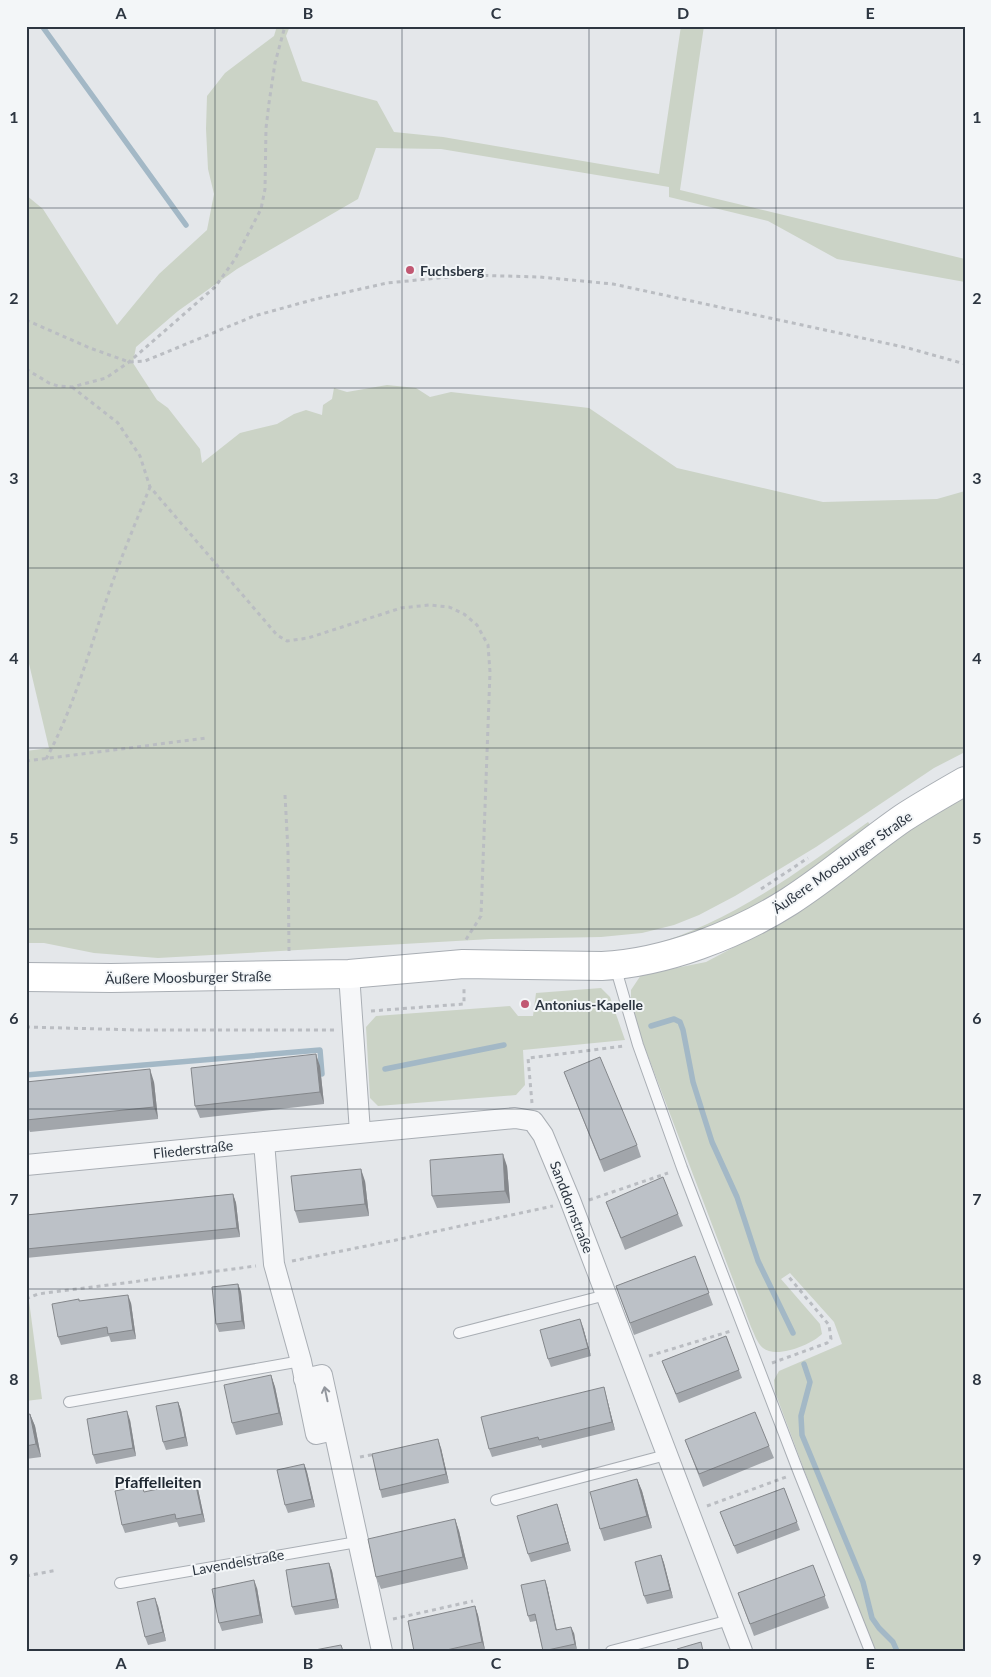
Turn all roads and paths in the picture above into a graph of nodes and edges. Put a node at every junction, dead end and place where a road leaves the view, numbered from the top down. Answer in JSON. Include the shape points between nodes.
{"nodes":[{"id":1,"x":285,"y":26,"type":"edge"},
{"id":2,"x":26,"y":320,"type":"edge"},
{"id":3,"x":129,"y":362,"type":"junction"},
{"id":4,"x":965,"y":364,"type":"edge"},
{"id":5,"x":26,"y":369,"type":"edge"},
{"id":6,"x":72,"y":387,"type":"junction"},
{"id":7,"x":150,"y":486,"type":"junction"},
{"id":8,"x":207,"y":738,"type":"dead end"},
{"id":9,"x":46,"y":759,"type":"junction"},
{"id":10,"x":26,"y":761,"type":"edge"},
{"id":11,"x":965,"y":781,"type":"edge"},
{"id":12,"x":286,"y":795,"type":"dead end"},
{"id":13,"x":816,"y":852,"type":"dead end"},
{"id":14,"x":753,"y":894,"type":"dead end"},
{"id":15,"x":472,"y":944,"type":"dead end"},
{"id":16,"x":289,"y":951,"type":"dead end"},
{"id":17,"x":608,"y":966,"type":"junction"},
{"id":18,"x":349,"y":974,"type":"junction"},
{"id":19,"x":26,"y":977,"type":"edge"},
{"id":20,"x":464,"y":1004,"type":"dead end"},
{"id":21,"x":353,"y":1022,"type":"junction"},
{"id":22,"x":26,"y":1027,"type":"edge"},
{"id":23,"x":638,"y":1045,"type":"junction"},
{"id":24,"x":533,"y":1121,"type":"junction"},
{"id":25,"x":360,"y":1132,"type":"junction"},
{"id":26,"x":264,"y":1142,"type":"junction"},
{"id":27,"x":26,"y":1166,"type":"edge"},
{"id":28,"x":682,"y":1168,"type":"junction"},
{"id":29,"x":571,"y":1203,"type":"junction"},
{"id":30,"x":274,"y":1264,"type":"junction"},
{"id":31,"x":788,"y":1276,"type":"dead end"},
{"id":32,"x":606,"y":1295,"type":"junction"},
{"id":33,"x":26,"y":1298,"type":"edge"},
{"id":34,"x":744,"y":1328,"type":"junction"},
{"id":35,"x":459,"y":1333,"type":"dead end"},
{"id":36,"x":631,"y":1361,"type":"junction"},
{"id":37,"x":759,"y":1367,"type":"junction"},
{"id":38,"x":303,"y":1370,"type":"junction"},
{"id":39,"x":68,"y":1402,"type":"dead end"},
{"id":40,"x":377,"y":1454,"type":"edge"},
{"id":41,"x":666,"y":1455,"type":"junction"},
{"id":42,"x":341,"y":1462,"type":"junction"},
{"id":43,"x":799,"y":1473,"type":"junction"},
{"id":44,"x":496,"y":1500,"type":"dead end"},
{"id":45,"x":688,"y":1512,"type":"junction"},
{"id":46,"x":357,"y":1542,"type":"junction"},
{"id":47,"x":57,"y":1570,"type":"dead end"},
{"id":48,"x":26,"y":1576,"type":"edge"},
{"id":49,"x":120,"y":1583,"type":"dead end"},
{"id":50,"x":473,"y":1601,"type":"dead end"},
{"id":51,"x":730,"y":1620,"type":"junction"},
{"id":52,"x":376,"y":1623,"type":"junction"},
{"id":53,"x":382,"y":1651,"type":"edge"},
{"id":54,"x":610,"y":1651,"type":"edge"},
{"id":55,"x":742,"y":1651,"type":"edge"},
{"id":56,"x":870,"y":1651,"type":"edge"}],
"edges":[{"from":1,"to":3,"type":"path","via":[[273,75],[266,128],[265,189],[261,209],[235,259],[215,287]]},
{"from":2,"to":3,"type":"path"},
{"from":3,"to":4,"type":"path","via":[[145,361],[254,316],[312,300],[387,283],[469,275],[613,284],[908,348]]},
{"from":3,"to":6,"type":"path","via":[[106,378]]},
{"from":5,"to":6,"type":"path","via":[[49,383]]},
{"from":6,"to":7,"type":"path","via":[[118,423],[140,456]]},
{"from":7,"to":9,"type":"path","via":[[56,742]]},
{"from":7,"to":15,"type":"path","via":[[277,635],[287,641],[324,634],[401,608],[429,604],[449,606],[477,625],[488,645],[490,672],[480,916],[463,944]]},
{"from":8,"to":9,"type":"path"},
{"from":9,"to":10,"type":"path"},
{"from":11,"to":17,"type":"street","name":"Äußere Moosburger Straße","via":[[905,817],[768,914],[704,944]]},
{"from":12,"to":16,"type":"path"},
{"from":13,"to":14,"type":"path"},
{"from":17,"to":18,"type":"street","name":"Äußere Moosburger Straße","via":[[463,964]]},
{"from":17,"to":23,"type":"lane"},
{"from":18,"to":19,"type":"street","name":"Äußere Moosburger Straße"},
{"from":18,"to":21,"type":"street"},
{"from":20,"to":21,"type":"path"},
{"from":21,"to":22,"type":"path","via":[[138,1030]]},
{"from":21,"to":25,"type":"street"},
{"from":23,"to":24,"type":"path","via":[[528,1058]]},
{"from":23,"to":28,"type":"lane"},
{"from":24,"to":25,"type":"street","name":"Fliederstraße","via":[[515,1118]]},
{"from":24,"to":29,"type":"street","name":"Sanddornstraße","via":[[543,1135]]},
{"from":25,"to":26,"type":"street","name":"Fliederstraße"},
{"from":26,"to":27,"type":"street","name":"Fliederstraße"},
{"from":26,"to":30,"type":"street"},
{"from":28,"to":29,"type":"path"},
{"from":28,"to":34,"type":"lane"},
{"from":29,"to":30,"type":"path"},
{"from":29,"to":32,"type":"street","name":"Sanddornstraße"},
{"from":30,"to":33,"type":"path"},
{"from":30,"to":38,"type":"street"},
{"from":31,"to":37,"type":"path","via":[[829,1326],[830,1339],[827,1343]]},
{"from":32,"to":35,"type":"lane"},
{"from":32,"to":36,"type":"street","name":"Sanddornstraße"},
{"from":34,"to":36,"type":"path"},
{"from":34,"to":37,"type":"lane"},
{"from":36,"to":41,"type":"street","name":"Sanddornstraße"},
{"from":37,"to":43,"type":"lane"},
{"from":38,"to":39,"type":"lane"},
{"from":38,"to":42,"type":"street","via":[[322,1375]]},
{"from":40,"to":42,"type":"path"},
{"from":41,"to":44,"type":"lane"},
{"from":41,"to":45,"type":"street","name":"Sanddornstraße"},
{"from":42,"to":46,"type":"street"},
{"from":43,"to":45,"type":"path"},
{"from":43,"to":56,"type":"lane"},
{"from":45,"to":51,"type":"street","name":"Sanddornstraße"},
{"from":46,"to":49,"type":"lane","name":"Lavendelstraße"},
{"from":46,"to":52,"type":"street"},
{"from":47,"to":48,"type":"path"},
{"from":50,"to":52,"type":"path"},
{"from":51,"to":54,"type":"lane"},
{"from":51,"to":55,"type":"street","name":"Sanddornstraße"},
{"from":52,"to":53,"type":"street"}]}
